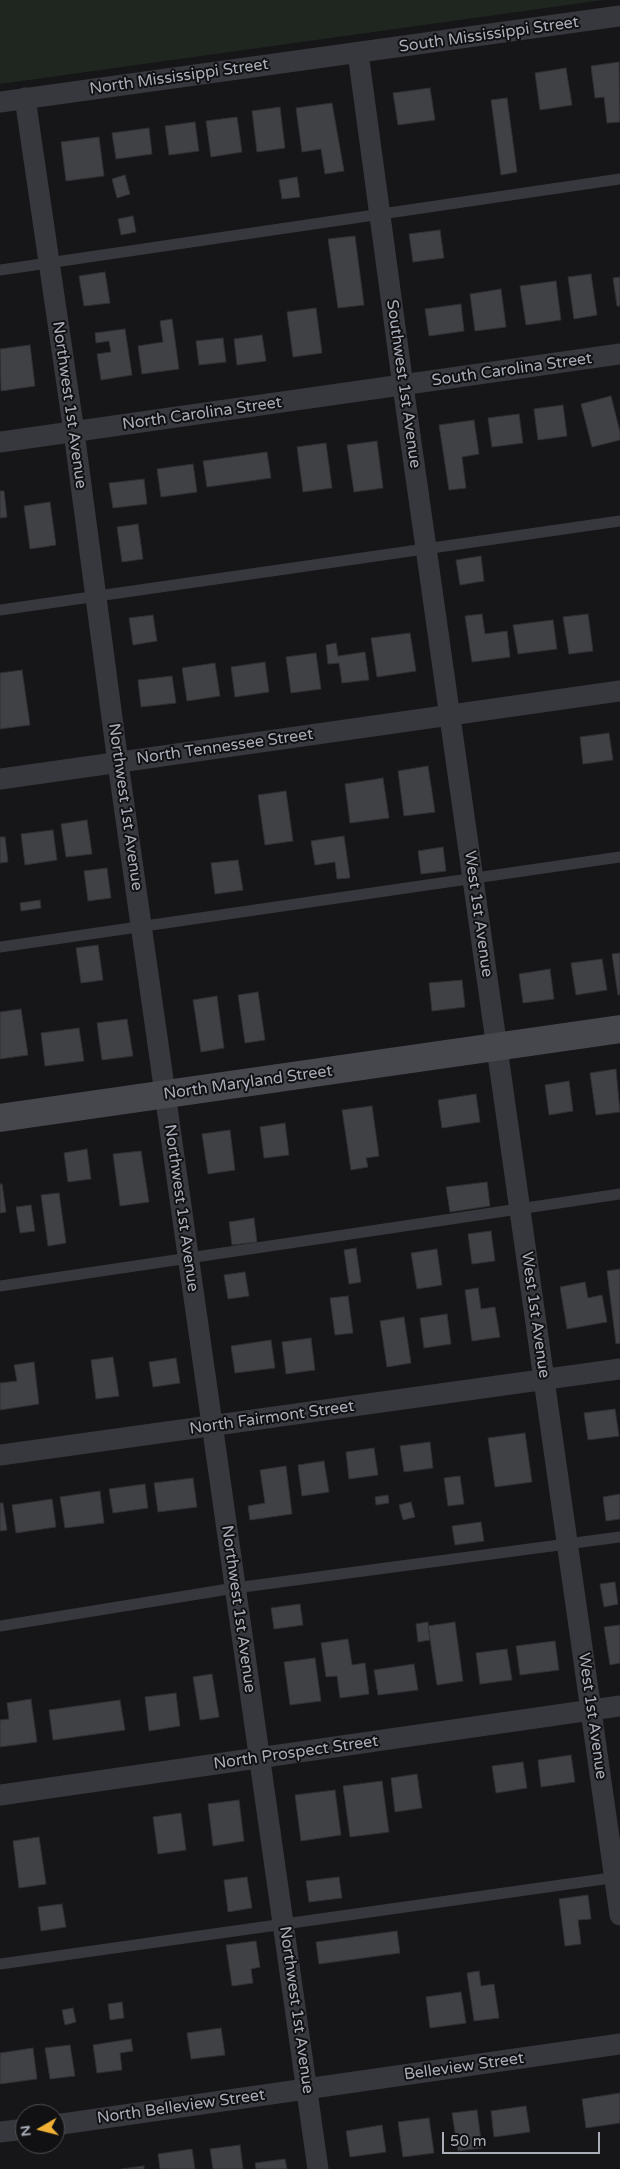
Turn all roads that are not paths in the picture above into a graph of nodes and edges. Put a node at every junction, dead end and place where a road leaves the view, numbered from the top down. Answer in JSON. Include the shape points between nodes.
{"nodes":[{"id":1,"x":620,"y":16,"type":"edge"},
{"id":2,"x":358,"y":53,"type":"junction"},
{"id":3,"x":25,"y":98,"type":"junction"},
{"id":4,"x":0,"y":102,"type":"edge"},
{"id":5,"x":620,"y":179,"type":"edge"},
{"id":6,"x":380,"y":214,"type":"junction"},
{"id":7,"x":49,"y":262,"type":"junction"},
{"id":8,"x":0,"y":270,"type":"edge"},
{"id":9,"x":620,"y":354,"type":"edge"},
{"id":10,"x":403,"y":386,"type":"junction"},
{"id":11,"x":74,"y":432,"type":"junction"},
{"id":12,"x":0,"y":442,"type":"edge"},
{"id":13,"x":620,"y":521,"type":"edge"},
{"id":14,"x":427,"y":550,"type":"junction"},
{"id":15,"x":96,"y":596,"type":"junction"},
{"id":16,"x":0,"y":610,"type":"edge"},
{"id":17,"x":620,"y":691,"type":"edge"},
{"id":18,"x":450,"y":716,"type":"junction"},
{"id":19,"x":118,"y":763,"type":"junction"},
{"id":20,"x":0,"y":779,"type":"edge"},
{"id":21,"x":620,"y":858,"type":"edge"},
{"id":22,"x":473,"y":878,"type":"junction"},
{"id":23,"x":142,"y":926,"type":"junction"},
{"id":24,"x":0,"y":947,"type":"edge"},
{"id":25,"x":620,"y":1029,"type":"edge"},
{"id":26,"x":497,"y":1047,"type":"junction"},
{"id":27,"x":166,"y":1095,"type":"junction"},
{"id":28,"x":0,"y":1118,"type":"edge"},
{"id":29,"x":620,"y":1194,"type":"edge"},
{"id":30,"x":520,"y":1209,"type":"junction"},
{"id":31,"x":188,"y":1260,"type":"junction"},
{"id":32,"x":0,"y":1286,"type":"edge"},
{"id":33,"x":620,"y":1368,"type":"edge"},
{"id":34,"x":544,"y":1379,"type":"junction"},
{"id":35,"x":212,"y":1426,"type":"junction"},
{"id":36,"x":0,"y":1455,"type":"edge"},
{"id":37,"x":620,"y":1537,"type":"edge"},
{"id":38,"x":567,"y":1544,"type":"junction"},
{"id":39,"x":235,"y":1588,"type":"junction"},
{"id":40,"x":0,"y":1626,"type":"edge"},
{"id":41,"x":620,"y":1706,"type":"edge"},
{"id":42,"x":591,"y":1710,"type":"junction"},
{"id":43,"x":260,"y":1758,"type":"junction"},
{"id":44,"x":0,"y":1795,"type":"edge"},
{"id":45,"x":617,"y":1878,"type":"edge"},
{"id":46,"x":620,"y":1915,"type":"edge"},
{"id":47,"x":283,"y":1923,"type":"junction"},
{"id":48,"x":0,"y":1964,"type":"edge"},
{"id":49,"x":620,"y":2044,"type":"edge"},
{"id":50,"x":308,"y":2090,"type":"junction"},
{"id":51,"x":65,"y":2124,"type":"edge"},
{"id":52,"x":15,"y":2130,"type":"edge"},
{"id":53,"x":0,"y":2132,"type":"edge"},
{"id":54,"x":318,"y":2169,"type":"edge"}],
"edges":[{"from":1,"to":2,"type":"street","name":"South Mississippi Street"},
{"from":2,"to":3,"type":"street","name":"North Mississippi Street"},
{"from":2,"to":6,"type":"street","name":"Southwest 1st Avenue"},
{"from":3,"to":4,"type":"street","name":"North Mississippi Street"},
{"from":3,"to":7,"type":"street","name":"Northwest 1st Avenue"},
{"from":5,"to":6,"type":"lane"},
{"from":6,"to":7,"type":"lane"},
{"from":6,"to":10,"type":"street","name":"Southwest 1st Avenue"},
{"from":7,"to":8,"type":"lane"},
{"from":7,"to":11,"type":"street","name":"Northwest 1st Avenue"},
{"from":9,"to":10,"type":"street","name":"South Carolina Street"},
{"from":10,"to":11,"type":"street","name":"North Carolina Street"},
{"from":10,"to":14,"type":"street","name":"Southwest 1st Avenue"},
{"from":11,"to":12,"type":"street","name":"North Carolina Street"},
{"from":11,"to":15,"type":"street","name":"Northwest 1st Avenue"},
{"from":13,"to":14,"type":"lane"},
{"from":14,"to":15,"type":"lane"},
{"from":14,"to":18,"type":"street","name":"Southwest 1st Avenue"},
{"from":15,"to":16,"type":"lane"},
{"from":15,"to":19,"type":"street","name":"Northwest 1st Avenue"},
{"from":17,"to":18,"type":"street","name":"North Tennessee Street"},
{"from":18,"to":19,"type":"street","name":"North Tennessee Street"},
{"from":18,"to":22,"type":"street","name":"West 1st Avenue"},
{"from":19,"to":20,"type":"street","name":"North Tennessee Street"},
{"from":19,"to":23,"type":"street","name":"Northwest 1st Avenue"},
{"from":21,"to":22,"type":"lane"},
{"from":22,"to":23,"type":"lane"},
{"from":22,"to":26,"type":"street","name":"West 1st Avenue"},
{"from":23,"to":24,"type":"lane"},
{"from":23,"to":27,"type":"street","name":"Northwest 1st Avenue"},
{"from":25,"to":26,"type":"street","name":"North Maryland Street"},
{"from":26,"to":27,"type":"street","name":"North Maryland Street"},
{"from":26,"to":30,"type":"street","name":"West 1st Avenue"},
{"from":27,"to":28,"type":"street","name":"North Maryland Street"},
{"from":27,"to":31,"type":"street","name":"Northwest 1st Avenue"},
{"from":29,"to":30,"type":"lane"},
{"from":30,"to":31,"type":"lane"},
{"from":30,"to":34,"type":"street","name":"West 1st Avenue"},
{"from":31,"to":32,"type":"lane"},
{"from":31,"to":35,"type":"street","name":"Northwest 1st Avenue"},
{"from":33,"to":34,"type":"street","name":"North Fairmont Street"},
{"from":34,"to":35,"type":"street","name":"North Fairmont Street"},
{"from":34,"to":38,"type":"street","name":"West 1st Avenue"},
{"from":35,"to":36,"type":"street","name":"North Fairmont Street"},
{"from":35,"to":39,"type":"street","name":"Northwest 1st Avenue"},
{"from":37,"to":38,"type":"lane"},
{"from":38,"to":39,"type":"lane"},
{"from":38,"to":42,"type":"street","name":"West 1st Avenue"},
{"from":39,"to":40,"type":"lane"},
{"from":39,"to":43,"type":"street","name":"Northwest 1st Avenue"},
{"from":41,"to":42,"type":"street","name":"North Prospect Street"},
{"from":42,"to":43,"type":"street","name":"North Prospect Street"},
{"from":42,"to":45,"type":"street","name":"West 1st Avenue"},
{"from":43,"to":44,"type":"street","name":"North Prospect Street"},
{"from":43,"to":47,"type":"street","name":"Northwest 1st Avenue"},
{"from":45,"to":46,"type":"street","name":"West 1st Avenue"},
{"from":45,"to":47,"type":"lane"},
{"from":47,"to":48,"type":"lane"},
{"from":47,"to":50,"type":"street","name":"Northwest 1st Avenue"},
{"from":49,"to":50,"type":"street","name":"Belleview Street"},
{"from":50,"to":51,"type":"street","name":"North Belleview Street"},
{"from":50,"to":54,"type":"street","name":"Northwest 1st Avenue"},
{"from":52,"to":53,"type":"street"}]}
